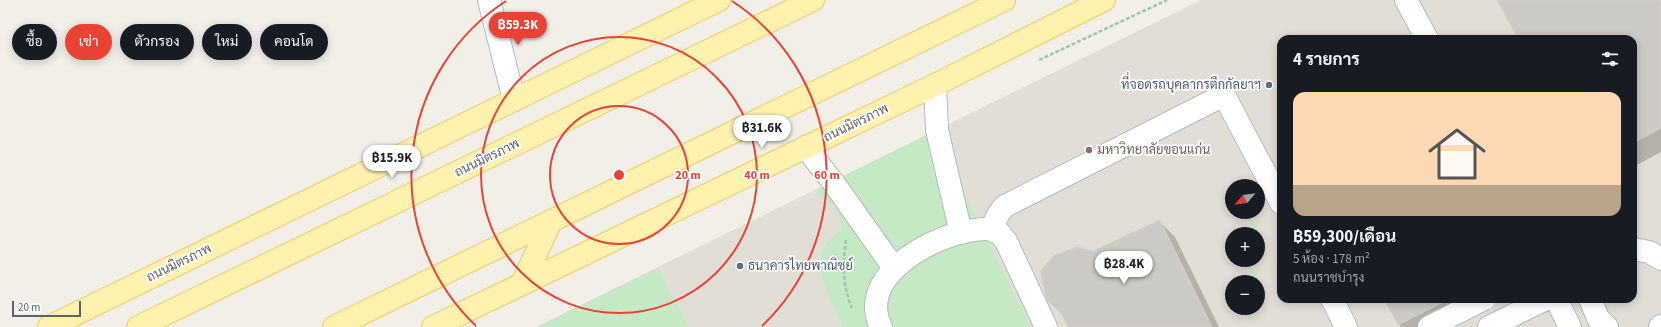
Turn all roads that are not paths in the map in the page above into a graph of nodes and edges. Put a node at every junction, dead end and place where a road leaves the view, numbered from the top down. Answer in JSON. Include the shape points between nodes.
{"nodes":[{"id":1,"x":489,"y":0,"type":"edge"},
{"id":2,"x":719,"y":0,"type":"edge"},
{"id":3,"x":813,"y":0,"type":"edge"},
{"id":4,"x":1004,"y":0,"type":"edge"},
{"id":5,"x":1104,"y":0,"type":"edge"},
{"id":6,"x":1406,"y":0,"type":"edge"},
{"id":7,"x":1425,"y":35,"type":"edge"},
{"id":8,"x":935,"y":85,"type":"junction"},
{"id":9,"x":514,"y":100,"type":"junction"},
{"id":10,"x":804,"y":147,"type":"junction"},
{"id":11,"x":1277,"y":195,"type":"edge"},
{"id":12,"x":551,"y":221,"type":"junction"},
{"id":13,"x":993,"y":231,"type":"junction"},
{"id":14,"x":961,"y":233,"type":"junction"},
{"id":15,"x":1637,"y":250,"type":"edge"},
{"id":16,"x":1661,"y":259,"type":"edge"},
{"id":17,"x":894,"y":268,"type":"junction"},
{"id":18,"x":522,"y":284,"type":"junction"},
{"id":19,"x":1334,"y":303,"type":"edge"},
{"id":20,"x":1476,"y":303,"type":"edge"},
{"id":21,"x":1538,"y":303,"type":"edge"},
{"id":22,"x":1558,"y":303,"type":"edge"},
{"id":23,"x":1591,"y":303,"type":"edge"},
{"id":24,"x":1042,"y":323,"type":"edge"},
{"id":25,"x":49,"y":327,"type":"edge"},
{"id":26,"x":138,"y":327,"type":"edge"},
{"id":27,"x":334,"y":327,"type":"edge"},
{"id":28,"x":433,"y":327,"type":"edge"},
{"id":29,"x":881,"y":327,"type":"edge"},
{"id":30,"x":1346,"y":327,"type":"edge"},
{"id":31,"x":1429,"y":327,"type":"edge"},
{"id":32,"x":1488,"y":327,"type":"edge"},
{"id":33,"x":1570,"y":327,"type":"edge"},
{"id":34,"x":1607,"y":327,"type":"edge"}],
"edges":[{"from":1,"to":9,"type":"street"},
{"from":2,"to":9,"type":"main road","name":"ถนนมิตรภาพ"},
{"from":3,"to":26,"type":"main road","name":"ถนนมิตรภาพ"},
{"from":4,"to":12,"type":"main road"},
{"from":5,"to":8,"type":"main road","name":"ถนนมิตรภาพ"},
{"from":6,"to":7,"type":"street"},
{"from":8,"to":10,"type":"main road","name":"ถนนมิตรภาพ"},
{"from":8,"to":14,"type":"street","via":[[937,130]]},
{"from":9,"to":25,"type":"main road","name":"ถนนมิตรภาพ"},
{"from":10,"to":17,"type":"street"},
{"from":10,"to":18,"type":"main road","name":"ถนนมิตรภาพ"},
{"from":11,"to":13,"type":"street","via":[[1224,95],[1005,206],[995,220]]},
{"from":12,"to":18,"type":"main road"},
{"from":12,"to":27,"type":"main road"},
{"from":13,"to":14,"type":"street","via":[[986,229]]},
{"from":13,"to":24,"type":"street","via":[[998,232],[1006,241]]},
{"from":14,"to":17,"type":"street","via":[[946,237],[915,252]]},
{"from":15,"to":16,"type":"street","via":[[1649,252]]},
{"from":17,"to":29,"type":"street","via":[[879,292],[876,307]]},
{"from":18,"to":28,"type":"main road","name":"ถนนมิตรภาพ"},
{"from":19,"to":30,"type":"street"},
{"from":20,"to":31,"type":"street","bridge":true},
{"from":21,"to":32,"type":"street"},
{"from":22,"to":33,"type":"street"},
{"from":23,"to":34,"type":"street","via":[[1598,318]]}]}
